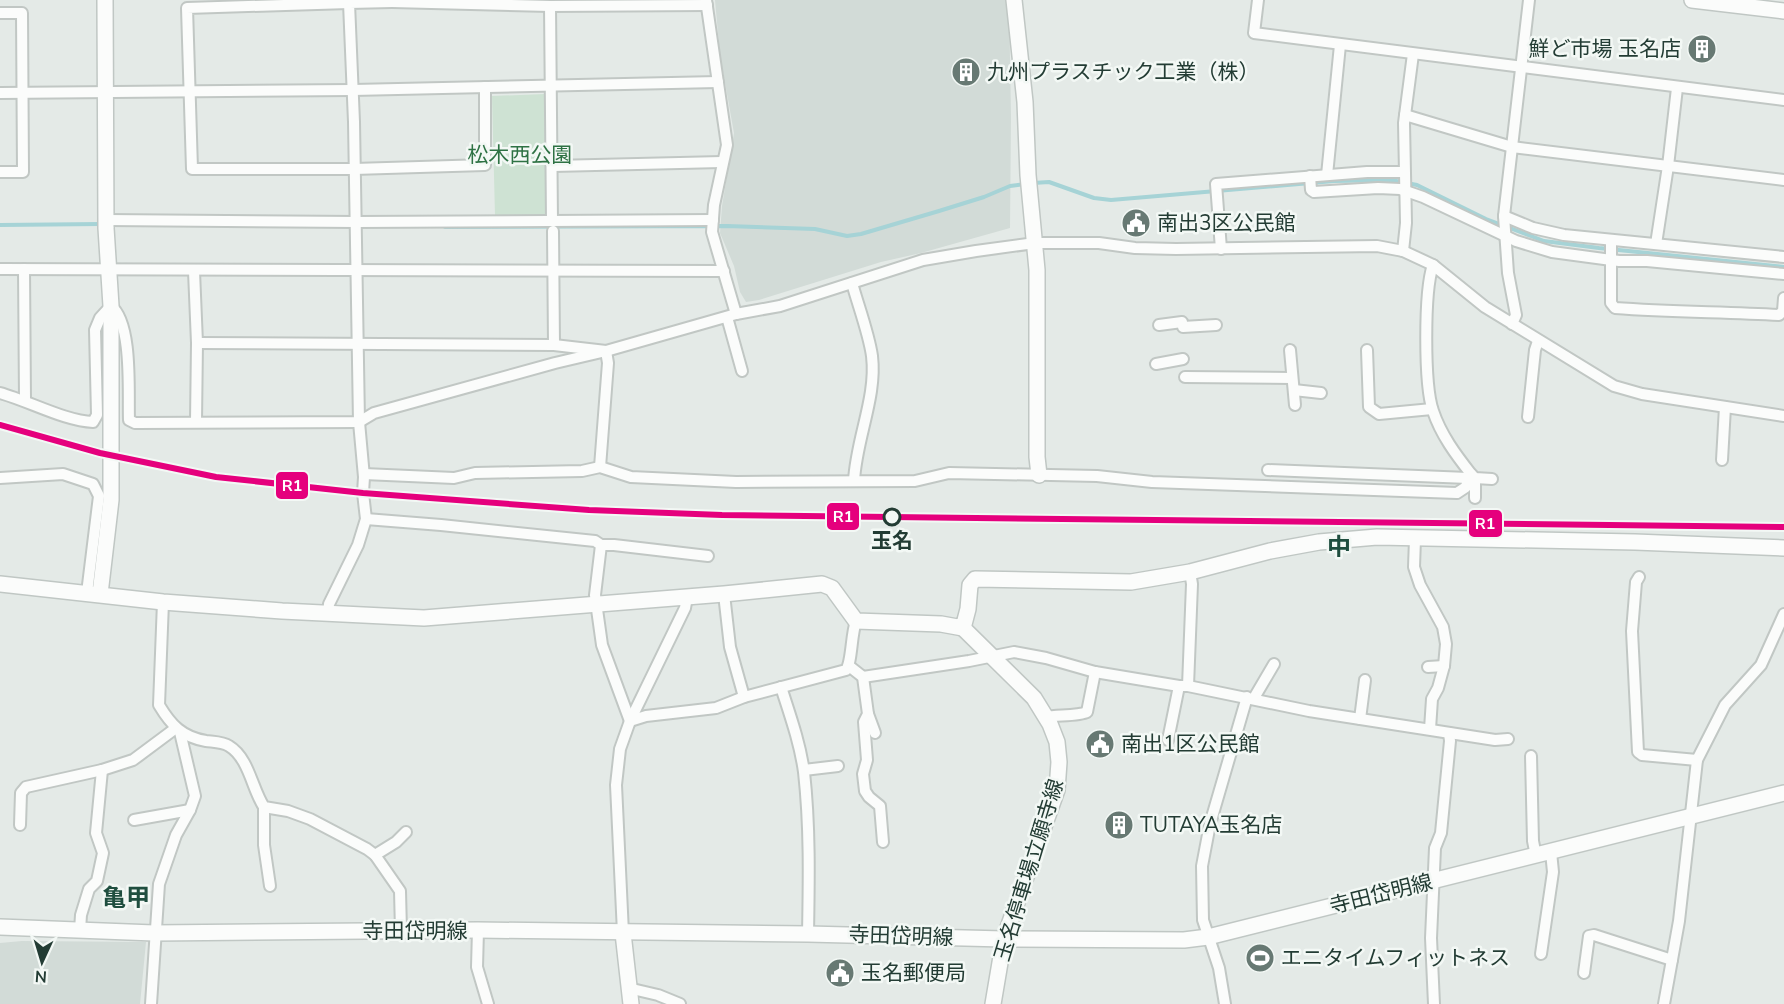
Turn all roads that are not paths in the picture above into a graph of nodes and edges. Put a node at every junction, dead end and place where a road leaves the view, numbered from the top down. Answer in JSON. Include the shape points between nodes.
{"nodes":[{"id":1,"x":105,"y":0,"type":"edge"},
{"id":2,"x":1014,"y":0,"type":"edge"},
{"id":3,"x":1258,"y":0,"type":"edge"},
{"id":4,"x":1529,"y":0,"type":"edge"},
{"id":5,"x":1692,"y":0,"type":"edge"},
{"id":6,"x":392,"y":1,"type":"edge"},
{"id":7,"x":706,"y":2,"type":"edge"},
{"id":8,"x":349,"y":3,"type":"junction"},
{"id":9,"x":550,"y":6,"type":"junction"},
{"id":10,"x":1784,"y":11,"type":"edge"},
{"id":11,"x":0,"y":13,"type":"edge"},
{"id":12,"x":1340,"y":45,"type":"junction"},
{"id":13,"x":1413,"y":54,"type":"junction"},
{"id":14,"x":1520,"y":68,"type":"junction"},
{"id":15,"x":718,"y":82,"type":"junction"},
{"id":16,"x":551,"y":86,"type":"junction"},
{"id":17,"x":485,"y":87,"type":"junction"},
{"id":18,"x":1677,"y":88,"type":"junction"},
{"id":19,"x":353,"y":90,"type":"junction"},
{"id":20,"x":105,"y":91,"type":"junction"},
{"id":21,"x":191,"y":92,"type":"junction"},
{"id":22,"x":0,"y":93,"type":"edge"},
{"id":23,"x":22,"y":93,"type":"junction"},
{"id":24,"x":1784,"y":100,"type":"edge"},
{"id":25,"x":1405,"y":115,"type":"junction"},
{"id":26,"x":1512,"y":147,"type":"junction"},
{"id":27,"x":722,"y":162,"type":"junction"},
{"id":28,"x":553,"y":166,"type":"junction"},
{"id":29,"x":1668,"y":166,"type":"junction"},
{"id":30,"x":354,"y":169,"type":"junction"},
{"id":31,"x":0,"y":172,"type":"edge"},
{"id":32,"x":1327,"y":175,"type":"junction"},
{"id":33,"x":1784,"y":180,"type":"edge"},
{"id":34,"x":1310,"y":182,"type":"junction"},
{"id":35,"x":1405,"y":182,"type":"junction"},
{"id":36,"x":106,"y":223,"type":"junction"},
{"id":37,"x":712,"y":225,"type":"junction"},
{"id":38,"x":553,"y":226,"type":"junction"},
{"id":39,"x":1504,"y":226,"type":"junction"},
{"id":40,"x":356,"y":227,"type":"junction"},
{"id":41,"x":1035,"y":243,"type":"junction"},
{"id":42,"x":1656,"y":244,"type":"junction"},
{"id":43,"x":1221,"y":249,"type":"junction"},
{"id":44,"x":1611,"y":249,"type":"junction"},
{"id":45,"x":1403,"y":251,"type":"junction"},
{"id":46,"x":1784,"y":257,"type":"edge"},
{"id":47,"x":1433,"y":265,"type":"junction"},
{"id":48,"x":24,"y":269,"type":"junction"},
{"id":49,"x":0,"y":270,"type":"edge"},
{"id":50,"x":110,"y":270,"type":"junction"},
{"id":51,"x":194,"y":271,"type":"junction"},
{"id":52,"x":554,"y":271,"type":"junction"},
{"id":53,"x":724,"y":271,"type":"junction"},
{"id":54,"x":356,"y":272,"type":"junction"},
{"id":55,"x":1784,"y":274,"type":"edge"},
{"id":56,"x":852,"y":283,"type":"junction"},
{"id":57,"x":1784,"y":298,"type":"edge"},
{"id":58,"x":111,"y":306,"type":"junction"},
{"id":59,"x":732,"y":315,"type":"junction"},
{"id":60,"x":1512,"y":324,"type":"junction"},
{"id":61,"x":1159,"y":325,"type":"dead end"},
{"id":62,"x":1216,"y":325,"type":"dead end"},
{"id":63,"x":1538,"y":340,"type":"junction"},
{"id":64,"x":197,"y":343,"type":"junction"},
{"id":65,"x":356,"y":344,"type":"junction"},
{"id":66,"x":555,"y":345,"type":"junction"},
{"id":67,"x":1290,"y":350,"type":"dead end"},
{"id":68,"x":1367,"y":350,"type":"dead end"},
{"id":69,"x":606,"y":351,"type":"junction"},
{"id":70,"x":1183,"y":359,"type":"dead end"},
{"id":71,"x":1156,"y":364,"type":"dead end"},
{"id":72,"x":742,"y":371,"type":"dead end"},
{"id":73,"x":1185,"y":376,"type":"dead end"},
{"id":74,"x":1292,"y":378,"type":"junction"},
{"id":75,"x":1294,"y":390,"type":"junction"},
{"id":76,"x":0,"y":393,"type":"edge"},
{"id":77,"x":1321,"y":393,"type":"dead end"},
{"id":78,"x":25,"y":400,"type":"junction"},
{"id":79,"x":1295,"y":405,"type":"dead end"},
{"id":80,"x":1725,"y":407,"type":"junction"},
{"id":81,"x":1432,"y":409,"type":"junction"},
{"id":82,"x":1784,"y":416,"type":"edge"},
{"id":83,"x":1528,"y":417,"type":"dead end"},
{"id":84,"x":196,"y":421,"type":"junction"},
{"id":85,"x":359,"y":422,"type":"junction"},
{"id":86,"x":1722,"y":460,"type":"dead end"},
{"id":87,"x":600,"y":467,"type":"junction"},
{"id":88,"x":1268,"y":470,"type":"dead end"},
{"id":89,"x":364,"y":474,"type":"junction"},
{"id":90,"x":1039,"y":475,"type":"junction"},
{"id":91,"x":1471,"y":477,"type":"junction"},
{"id":92,"x":0,"y":478,"type":"edge"},
{"id":93,"x":1492,"y":479,"type":"dead end"},
{"id":94,"x":854,"y":481,"type":"junction"},
{"id":95,"x":1475,"y":498,"type":"dead end"},
{"id":96,"x":366,"y":519,"type":"junction"},
{"id":97,"x":1414,"y":538,"type":"junction"},
{"id":98,"x":601,"y":545,"type":"junction"},
{"id":99,"x":1784,"y":548,"type":"edge"},
{"id":100,"x":708,"y":556,"type":"dead end"},
{"id":101,"x":1190,"y":572,"type":"junction"},
{"id":102,"x":1640,"y":577,"type":"dead end"},
{"id":103,"x":0,"y":584,"type":"edge"},
{"id":104,"x":94,"y":593,"type":"junction"},
{"id":105,"x":724,"y":594,"type":"junction"},
{"id":106,"x":687,"y":597,"type":"junction"},
{"id":107,"x":163,"y":602,"type":"junction"},
{"id":108,"x":596,"y":605,"type":"junction"},
{"id":109,"x":328,"y":613,"type":"junction"},
{"id":110,"x":1784,"y":614,"type":"edge"},
{"id":111,"x":856,"y":621,"type":"junction"},
{"id":112,"x":963,"y":628,"type":"junction"},
{"id":113,"x":990,"y":656,"type":"junction"},
{"id":114,"x":1274,"y":664,"type":"dead end"},
{"id":115,"x":849,"y":666,"type":"junction"},
{"id":116,"x":1444,"y":666,"type":"junction"},
{"id":117,"x":1428,"y":667,"type":"dead end"},
{"id":118,"x":1095,"y":672,"type":"junction"},
{"id":119,"x":863,"y":677,"type":"junction"},
{"id":120,"x":1365,"y":680,"type":"dead end"},
{"id":121,"x":1184,"y":686,"type":"junction"},
{"id":122,"x":782,"y":687,"type":"junction"},
{"id":123,"x":744,"y":697,"type":"junction"},
{"id":124,"x":1250,"y":698,"type":"junction"},
{"id":125,"x":868,"y":714,"type":"junction"},
{"id":126,"x":1046,"y":717,"type":"junction"},
{"id":127,"x":1360,"y":719,"type":"junction"},
{"id":128,"x":630,"y":721,"type":"junction"},
{"id":129,"x":1430,"y":729,"type":"junction"},
{"id":130,"x":178,"y":730,"type":"junction"},
{"id":131,"x":875,"y":733,"type":"dead end"},
{"id":132,"x":1449,"y":733,"type":"junction"},
{"id":133,"x":1508,"y":739,"type":"dead end"},
{"id":134,"x":1168,"y":740,"type":"dead end"},
{"id":135,"x":1531,"y":756,"type":"dead end"},
{"id":136,"x":1697,"y":760,"type":"junction"},
{"id":137,"x":838,"y":766,"type":"dead end"},
{"id":138,"x":102,"y":770,"type":"junction"},
{"id":139,"x":804,"y":770,"type":"junction"},
{"id":140,"x":1784,"y":793,"type":"edge"},
{"id":141,"x":264,"y":807,"type":"junction"},
{"id":142,"x":190,"y":810,"type":"junction"},
{"id":143,"x":1691,"y":816,"type":"junction"},
{"id":144,"x":134,"y":820,"type":"dead end"},
{"id":145,"x":20,"y":825,"type":"dead end"},
{"id":146,"x":406,"y":832,"type":"dead end"},
{"id":147,"x":883,"y":842,"type":"dead end"},
{"id":148,"x":1551,"y":852,"type":"junction"},
{"id":149,"x":375,"y":855,"type":"junction"},
{"id":150,"x":1536,"y":856,"type":"junction"},
{"id":151,"x":1434,"y":882,"type":"junction"},
{"id":152,"x":270,"y":886,"type":"dead end"},
{"id":153,"x":0,"y":927,"type":"edge"},
{"id":154,"x":80,"y":930,"type":"junction"},
{"id":155,"x":478,"y":930,"type":"junction"},
{"id":156,"x":401,"y":931,"type":"junction"},
{"id":157,"x":154,"y":933,"type":"junction"},
{"id":158,"x":623,"y":933,"type":"junction"},
{"id":159,"x":808,"y":934,"type":"junction"},
{"id":160,"x":1209,"y":937,"type":"junction"},
{"id":161,"x":1004,"y":939,"type":"junction"},
{"id":162,"x":1541,"y":954,"type":"dead end"},
{"id":163,"x":1672,"y":960,"type":"junction"},
{"id":164,"x":1584,"y":973,"type":"dead end"},
{"id":165,"x":628,"y":988,"type":"junction"},
{"id":166,"x":151,"y":1004,"type":"edge"},
{"id":167,"x":488,"y":1004,"type":"edge"},
{"id":168,"x":631,"y":1004,"type":"edge"},
{"id":169,"x":680,"y":1004,"type":"edge"},
{"id":170,"x":993,"y":1004,"type":"edge"},
{"id":171,"x":1225,"y":1004,"type":"edge"},
{"id":172,"x":1434,"y":1004,"type":"edge"},
{"id":173,"x":1664,"y":1004,"type":"edge"}],
"edges":[{"from":1,"to":20,"type":"street"},
{"from":2,"to":41,"type":"street"},
{"from":3,"to":12,"type":"street","via":[[1254,33]]},
{"from":4,"to":14,"type":"street"},
{"from":5,"to":10,"type":"street"},
{"from":6,"to":8,"type":"street"},
{"from":6,"to":9,"type":"street"},
{"from":7,"to":9,"type":"street"},
{"from":7,"to":15,"type":"street"},
{"from":8,"to":19,"type":"street"},
{"from":8,"to":21,"type":"street","via":[[187,8]]},
{"from":9,"to":16,"type":"street"},
{"from":11,"to":23,"type":"street","via":[[22,13]]},
{"from":12,"to":13,"type":"street"},
{"from":12,"to":32,"type":"street"},
{"from":13,"to":14,"type":"street"},
{"from":13,"to":25,"type":"street"},
{"from":14,"to":18,"type":"street"},
{"from":14,"to":26,"type":"street"},
{"from":15,"to":16,"type":"street"},
{"from":15,"to":27,"type":"street","via":[[727,145]]},
{"from":16,"to":17,"type":"street"},
{"from":16,"to":28,"type":"street"},
{"from":17,"to":19,"type":"street"},
{"from":17,"to":30,"type":"street","via":[[485,165]]},
{"from":18,"to":24,"type":"street"},
{"from":18,"to":29,"type":"street"},
{"from":19,"to":21,"type":"street"},
{"from":19,"to":30,"type":"street"},
{"from":20,"to":21,"type":"street"},
{"from":20,"to":23,"type":"street"},
{"from":20,"to":36,"type":"street"},
{"from":21,"to":30,"type":"street","via":[[192,169]]},
{"from":22,"to":23,"type":"street"},
{"from":23,"to":31,"type":"street","via":[[23,172]]},
{"from":25,"to":26,"type":"street"},
{"from":25,"to":35,"type":"street"},
{"from":26,"to":29,"type":"street"},
{"from":26,"to":39,"type":"street"},
{"from":27,"to":28,"type":"street"},
{"from":27,"to":37,"type":"street"},
{"from":28,"to":38,"type":"street"},
{"from":29,"to":33,"type":"street"},
{"from":29,"to":42,"type":"street"},
{"from":30,"to":40,"type":"street"},
{"from":32,"to":34,"type":"street"},
{"from":32,"to":35,"type":"street"},
{"from":34,"to":35,"type":"street","via":[[1314,192],[1378,188]]},
{"from":34,"to":43,"type":"street","via":[[1216,184]]},
{"from":35,"to":39,"type":"street","via":[[1423,197]]},
{"from":35,"to":45,"type":"street"},
{"from":36,"to":40,"type":"street"},
{"from":36,"to":50,"type":"street"},
{"from":37,"to":38,"type":"street"},
{"from":37,"to":53,"type":"street"},
{"from":38,"to":40,"type":"street"},
{"from":38,"to":52,"type":"street"},
{"from":39,"to":44,"type":"street","via":[[1533,228]]},
{"from":39,"to":44,"type":"street","via":[[1516,241],[1552,252]]},
{"from":39,"to":60,"type":"street","via":[[1516,315]]},
{"from":40,"to":54,"type":"street"},
{"from":41,"to":43,"type":"street"},
{"from":41,"to":56,"type":"street","via":[[923,260]]},
{"from":41,"to":90,"type":"street"},
{"from":42,"to":44,"type":"street"},
{"from":42,"to":46,"type":"street"},
{"from":43,"to":45,"type":"street","via":[[1377,246]]},
{"from":44,"to":55,"type":"street"},
{"from":44,"to":57,"type":"street","via":[[1611,303],[1615,308],[1779,315]]},
{"from":45,"to":47,"type":"street"},
{"from":47,"to":60,"type":"street"},
{"from":47,"to":81,"type":"street","via":[[1428,286],[1427,347]]},
{"from":48,"to":49,"type":"street"},
{"from":48,"to":50,"type":"street"},
{"from":48,"to":78,"type":"street"},
{"from":50,"to":51,"type":"street"},
{"from":50,"to":58,"type":"street"},
{"from":51,"to":54,"type":"street"},
{"from":51,"to":64,"type":"street"},
{"from":52,"to":53,"type":"street"},
{"from":52,"to":54,"type":"street"},
{"from":52,"to":66,"type":"street"},
{"from":53,"to":59,"type":"street"},
{"from":54,"to":65,"type":"street"},
{"from":56,"to":59,"type":"street","via":[[780,306]]},
{"from":56,"to":94,"type":"street","via":[[872,356],[871,388]]},
{"from":58,"to":78,"type":"street","via":[[99,318],[95,330],[97,414],[93,422],[81,422]]},
{"from":58,"to":84,"type":"street","via":[[126,332],[129,420]]},
{"from":58,"to":104,"type":"street","via":[[111,500]]},
{"from":59,"to":69,"type":"street"},
{"from":59,"to":72,"type":"street"},
{"from":60,"to":63,"type":"street"},
{"from":61,"to":62,"type":"street"},
{"from":63,"to":80,"type":"street","via":[[1614,386]]},
{"from":63,"to":83,"type":"street"},
{"from":64,"to":65,"type":"street"},
{"from":64,"to":84,"type":"street"},
{"from":65,"to":66,"type":"street"},
{"from":65,"to":85,"type":"street"},
{"from":66,"to":69,"type":"street"},
{"from":67,"to":74,"type":"street"},
{"from":68,"to":81,"type":"street","via":[[1369,407],[1379,414]]},
{"from":69,"to":85,"type":"street","via":[[375,413]]},
{"from":69,"to":87,"type":"street"},
{"from":70,"to":71,"type":"street"},
{"from":73,"to":74,"type":"street"},
{"from":74,"to":75,"type":"street"},
{"from":75,"to":77,"type":"street"},
{"from":75,"to":79,"type":"street"},
{"from":76,"to":78,"type":"street"},
{"from":80,"to":82,"type":"street"},
{"from":80,"to":86,"type":"street"},
{"from":81,"to":91,"type":"street","via":[[1443,435]]},
{"from":84,"to":85,"type":"street"},
{"from":85,"to":89,"type":"street"},
{"from":87,"to":89,"type":"street","via":[[582,471],[475,473],[454,478]]},
{"from":87,"to":94,"type":"street","via":[[631,477],[699,481]]},
{"from":88,"to":91,"type":"street"},
{"from":89,"to":96,"type":"street"},
{"from":90,"to":91,"type":"street","via":[[1457,493]]},
{"from":90,"to":94,"type":"street","via":[[949,473],[915,481]]},
{"from":91,"to":93,"type":"street"},
{"from":91,"to":95,"type":"street"},
{"from":92,"to":104,"type":"street","via":[[63,474],[93,484],[99,496]]},
{"from":96,"to":98,"type":"street","via":[[595,541]]},
{"from":96,"to":109,"type":"street"},
{"from":97,"to":99,"type":"street"},
{"from":97,"to":101,"type":"street","via":[[1319,542]]},
{"from":97,"to":116,"type":"street","via":[[1414,567],[1443,627]]},
{"from":98,"to":100,"type":"street"},
{"from":98,"to":108,"type":"street"},
{"from":101,"to":112,"type":"street","via":[[1131,582],[975,579],[970,585]]},
{"from":101,"to":121,"type":"street"},
{"from":102,"to":136,"type":"street","via":[[1636,582],[1632,631],[1638,752]]},
{"from":103,"to":104,"type":"street"},
{"from":104,"to":107,"type":"street"},
{"from":105,"to":106,"type":"street"},
{"from":105,"to":111,"type":"street","via":[[822,584],[832,588]]},
{"from":105,"to":123,"type":"street","via":[[730,647]]},
{"from":106,"to":108,"type":"street"},
{"from":106,"to":128,"type":"street"},
{"from":107,"to":109,"type":"street"},
{"from":107,"to":130,"type":"street","via":[[159,705]]},
{"from":108,"to":109,"type":"street","via":[[424,618]]},
{"from":108,"to":128,"type":"street","via":[[602,645]]},
{"from":110,"to":136,"type":"street","via":[[1761,665],[1725,705]]},
{"from":111,"to":112,"type":"street"},
{"from":111,"to":115,"type":"street"},
{"from":112,"to":113,"type":"street","name":"玉名停車場立願寺線"},
{"from":113,"to":118,"type":"street","via":[[1014,652]]},
{"from":113,"to":119,"type":"street"},
{"from":113,"to":126,"type":"street","name":"玉名停車場立願寺線","via":[[1034,698]]},
{"from":114,"to":124,"type":"street"},
{"from":115,"to":119,"type":"street"},
{"from":115,"to":122,"type":"street"},
{"from":116,"to":117,"type":"street"},
{"from":116,"to":129,"type":"street","via":[[1432,699]]},
{"from":118,"to":121,"type":"street"},
{"from":118,"to":126,"type":"street","via":[[1087,712]]},
{"from":119,"to":125,"type":"street"},
{"from":120,"to":127,"type":"street"},
{"from":121,"to":124,"type":"street"},
{"from":121,"to":134,"type":"street"},
{"from":122,"to":123,"type":"street"},
{"from":122,"to":139,"type":"street"},
{"from":123,"to":128,"type":"street","via":[[716,708]]},
{"from":124,"to":127,"type":"street"},
{"from":124,"to":160,"type":"street","via":[[1210,824],[1202,866],[1203,920]]},
{"from":125,"to":131,"type":"street"},
{"from":125,"to":147,"type":"street","via":[[864,722],[864,783],[865,791],[880,807]]},
{"from":126,"to":161,"type":"street","name":"玉名停車場立願寺線","via":[[1057,742],[1057,790]]},
{"from":127,"to":129,"type":"street"},
{"from":128,"to":158,"type":"street","via":[[620,748],[616,785]]},
{"from":129,"to":132,"type":"street"},
{"from":130,"to":138,"type":"street","via":[[133,760]]},
{"from":130,"to":141,"type":"street","via":[[230,747],[243,762]]},
{"from":130,"to":142,"type":"street","via":[[195,796]]},
{"from":132,"to":133,"type":"street"},
{"from":132,"to":151,"type":"street"},
{"from":135,"to":150,"type":"street"},
{"from":136,"to":143,"type":"street"},
{"from":137,"to":139,"type":"street"},
{"from":138,"to":145,"type":"street","via":[[26,788],[21,793]]},
{"from":138,"to":154,"type":"street","via":[[96,832],[103,853],[97,881],[89,890],[81,915]]},
{"from":139,"to":159,"type":"street","via":[[810,856]]},
{"from":140,"to":143,"type":"street","name":"寺田岱明線"},
{"from":141,"to":149,"type":"street","via":[[310,819]]},
{"from":141,"to":152,"type":"street"},
{"from":142,"to":144,"type":"street"},
{"from":142,"to":157,"type":"street","via":[[161,875]]},
{"from":143,"to":148,"type":"street","name":"寺田岱明線"},
{"from":143,"to":163,"type":"street"},
{"from":146,"to":149,"type":"street"},
{"from":148,"to":150,"type":"street","name":"寺田岱明線"},
{"from":148,"to":162,"type":"street","via":[[1553,872]]},
{"from":149,"to":156,"type":"street","via":[[400,891]]},
{"from":150,"to":151,"type":"street","name":"寺田岱明線"},
{"from":151,"to":160,"type":"street","name":"寺田岱明線"},
{"from":151,"to":172,"type":"street"},
{"from":153,"to":154,"type":"street","name":"寺田岱明線"},
{"from":154,"to":157,"type":"street","name":"寺田岱明線"},
{"from":155,"to":156,"type":"street","name":"寺田岱明線"},
{"from":155,"to":158,"type":"street","name":"寺田岱明線"},
{"from":155,"to":167,"type":"street","via":[[477,967]]},
{"from":156,"to":157,"type":"street","name":"寺田岱明線"},
{"from":157,"to":166,"type":"street"},
{"from":158,"to":159,"type":"street","name":"寺田岱明線"},
{"from":158,"to":165,"type":"street"},
{"from":159,"to":161,"type":"street","name":"寺田岱明線"},
{"from":160,"to":161,"type":"street","name":"寺田岱明線"},
{"from":160,"to":171,"type":"street"},
{"from":161,"to":170,"type":"street","name":"玉名停車場立願寺線"},
{"from":163,"to":164,"type":"street","via":[[1594,935],[1587,941]]},
{"from":163,"to":173,"type":"street"},
{"from":165,"to":168,"type":"street"},
{"from":165,"to":169,"type":"street"}]}
